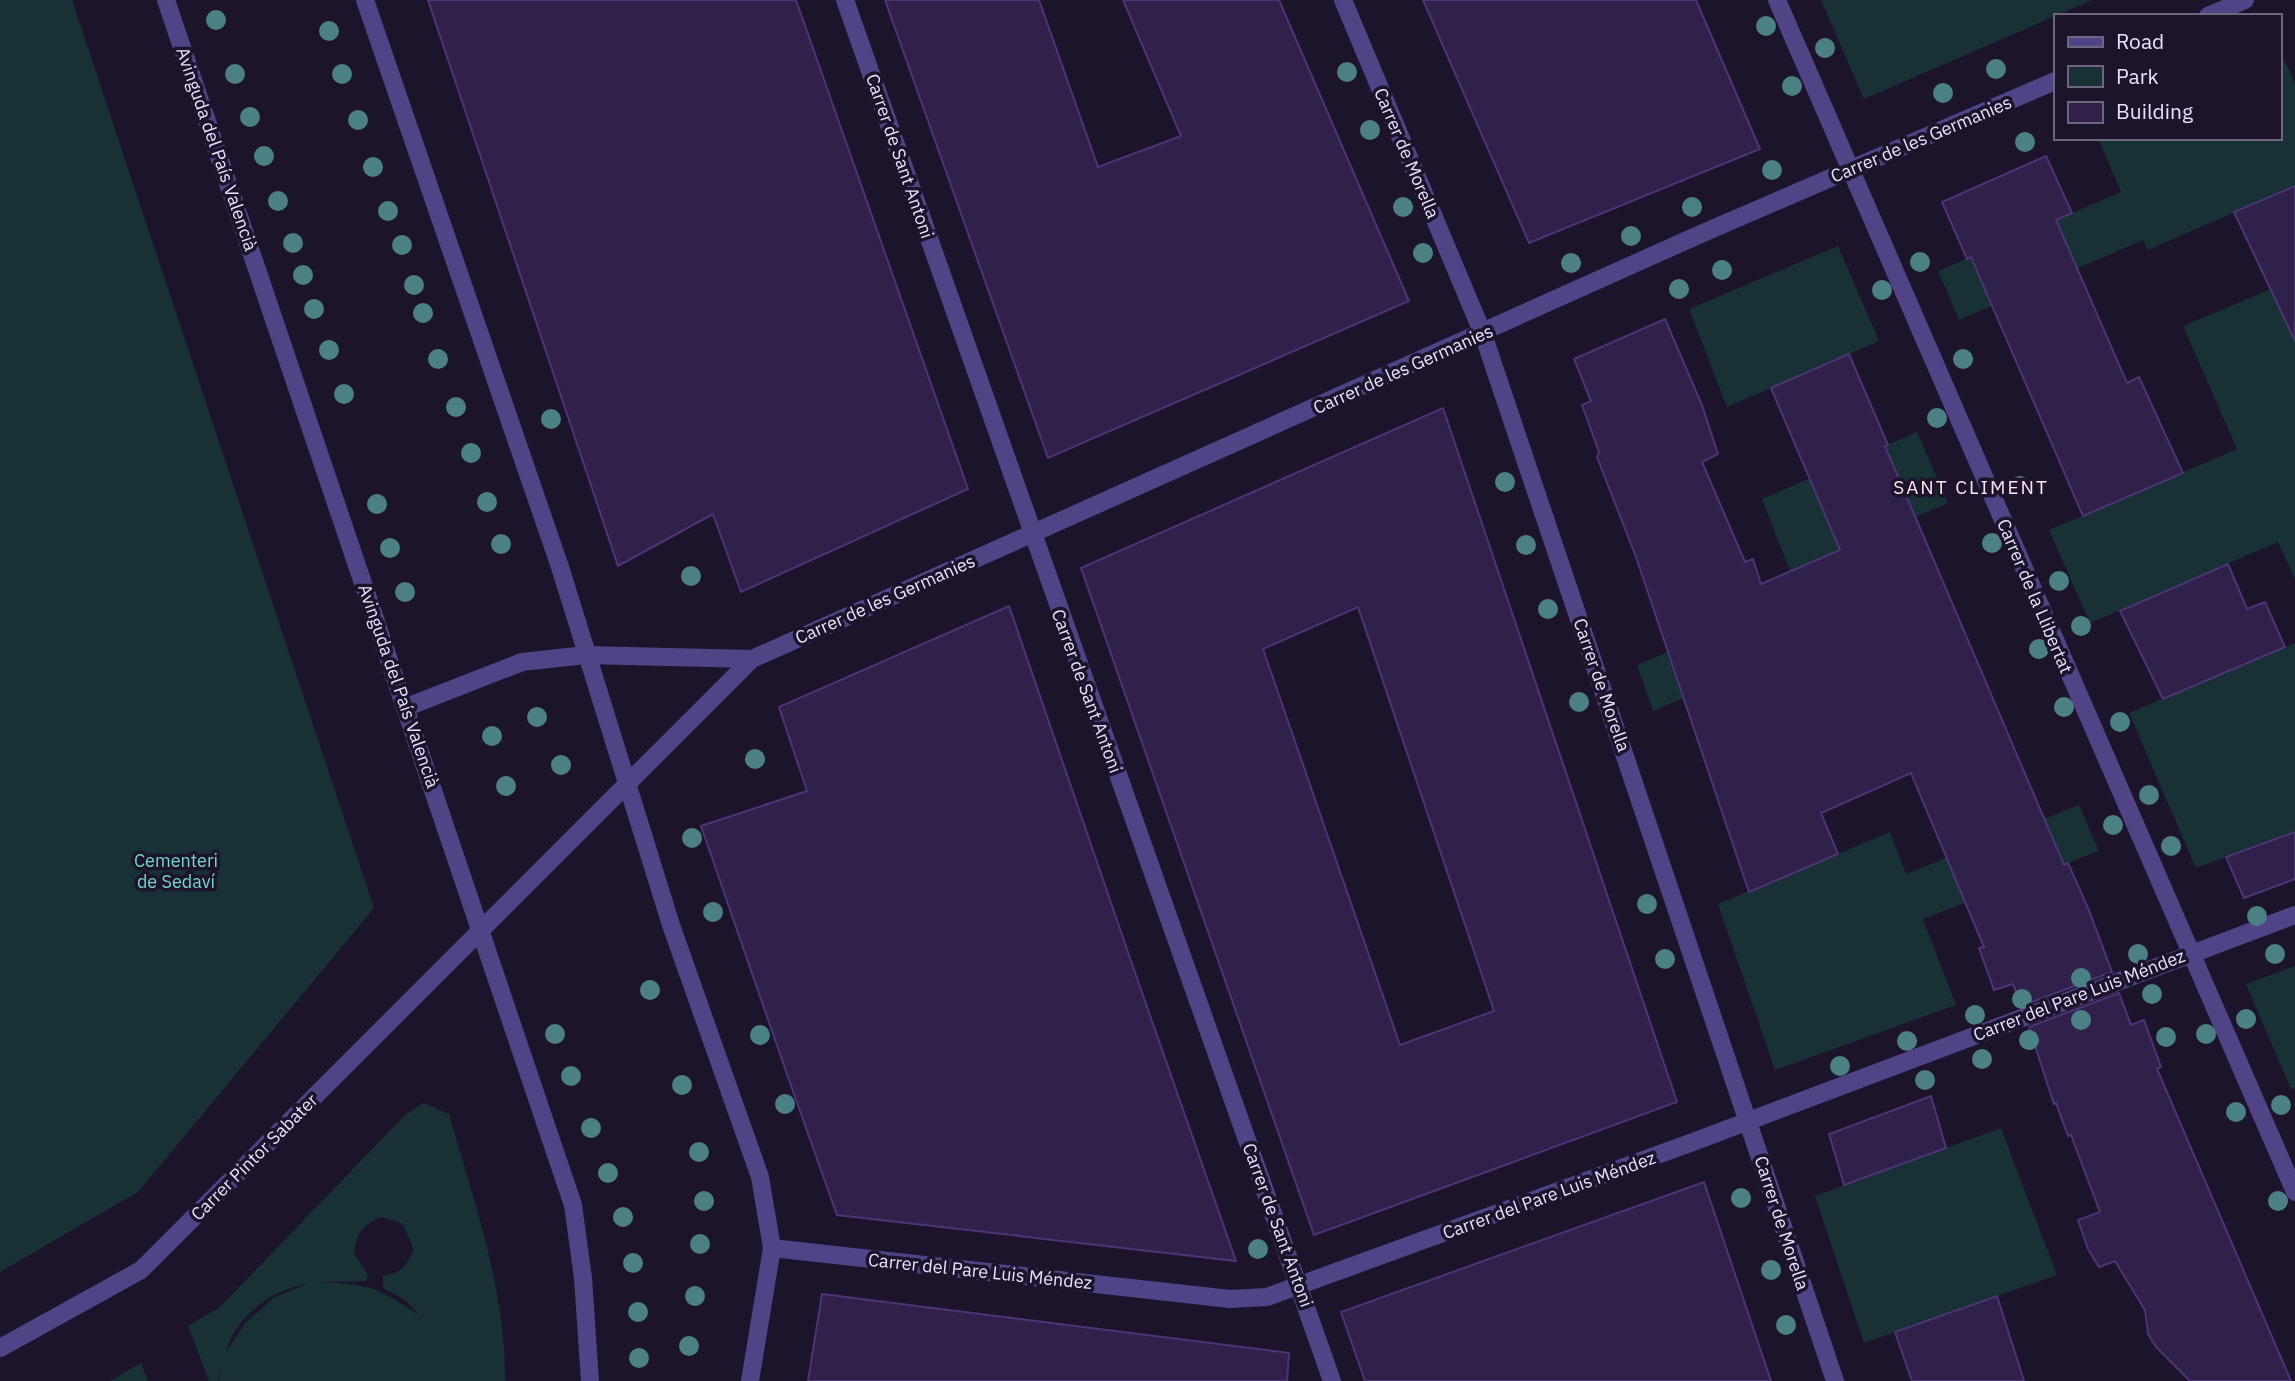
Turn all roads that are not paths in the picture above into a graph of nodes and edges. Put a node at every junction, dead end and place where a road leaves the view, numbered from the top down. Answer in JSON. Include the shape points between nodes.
{"nodes":[{"id":1,"x":166,"y":0,"type":"edge"},
{"id":2,"x":365,"y":0,"type":"edge"},
{"id":3,"x":845,"y":0,"type":"edge"},
{"id":4,"x":1343,"y":0,"type":"edge"},
{"id":5,"x":1777,"y":0,"type":"edge"},
{"id":6,"x":2245,"y":0,"type":"edge"},
{"id":7,"x":2213,"y":14,"type":"edge"},
{"id":8,"x":2054,"y":81,"type":"edge"},
{"id":9,"x":1850,"y":169,"type":"junction"},
{"id":10,"x":1483,"y":334,"type":"junction"},
{"id":11,"x":1031,"y":533,"type":"junction"},
{"id":12,"x":586,"y":655,"type":"junction"},
{"id":13,"x":752,"y":659,"type":"junction"},
{"id":14,"x":407,"y":708,"type":"junction"},
{"id":15,"x":626,"y":787,"type":"junction"},
{"id":16,"x":2295,"y":915,"type":"edge"},
{"id":17,"x":482,"y":932,"type":"junction"},
{"id":18,"x":2190,"y":952,"type":"junction"},
{"id":19,"x":1749,"y":1121,"type":"junction"},
{"id":20,"x":2295,"y":1192,"type":"edge"},
{"id":21,"x":772,"y":1248,"type":"junction"},
{"id":22,"x":1300,"y":1287,"type":"junction"},
{"id":23,"x":0,"y":1348,"type":"edge"},
{"id":24,"x":590,"y":1381,"type":"edge"},
{"id":25,"x":750,"y":1381,"type":"edge"},
{"id":26,"x":1332,"y":1381,"type":"edge"},
{"id":27,"x":1835,"y":1381,"type":"edge"}],
"edges":[{"from":1,"to":14,"type":"street","name":"Avinguda del País Valencià"},
{"from":2,"to":12,"type":"street"},
{"from":3,"to":11,"type":"street","name":"Carrer de Sant Antoni"},
{"from":4,"to":10,"type":"street","name":"Carrer de Morella"},
{"from":5,"to":9,"type":"street","name":"Carrer de la Llibertat"},
{"from":6,"to":7,"type":"street"},
{"from":8,"to":9,"type":"street","name":"Carrer de les Germanies"},
{"from":9,"to":10,"type":"street","name":"Carrer de les Germanies"},
{"from":9,"to":18,"type":"street","name":"Carrer de la Llibertat"},
{"from":10,"to":11,"type":"street","name":"Carrer de les Germanies"},
{"from":10,"to":19,"type":"street","name":"Carrer de Morella"},
{"from":11,"to":13,"type":"street","name":"Carrer de les Germanies"},
{"from":11,"to":22,"type":"street","name":"Carrer de Sant Antoni"},
{"from":12,"to":13,"type":"street"},
{"from":12,"to":14,"type":"street","via":[[522,662]]},
{"from":12,"to":15,"type":"street"},
{"from":13,"to":15,"type":"street"},
{"from":14,"to":17,"type":"street","name":"Avinguda del País Valencià"},
{"from":15,"to":17,"type":"street","name":"Carrer Pintor Sabater"},
{"from":15,"to":21,"type":"street","via":[[760,1177]]},
{"from":16,"to":18,"type":"street","name":"Carrer del Pare Luis Méndez"},
{"from":17,"to":23,"type":"street","name":"Carrer Pintor Sabater","via":[[141,1270]]},
{"from":17,"to":24,"type":"street","name":"Avinguda del País Valencià","via":[[572,1205],[583,1278]]},
{"from":18,"to":19,"type":"street","name":"Carrer del Pare Luis Méndez"},
{"from":18,"to":20,"type":"street","name":"Carrer de la Llibertat"},
{"from":19,"to":22,"type":"street","name":"Carrer del Pare Luis Méndez"},
{"from":19,"to":27,"type":"street","name":"Carrer de Morella"},
{"from":21,"to":22,"type":"street","name":"Carrer del Pare Luis Méndez","via":[[1230,1298],[1267,1297]]},
{"from":21,"to":25,"type":"street"},
{"from":22,"to":26,"type":"street","name":"Carrer de Sant Antoni"}]}
